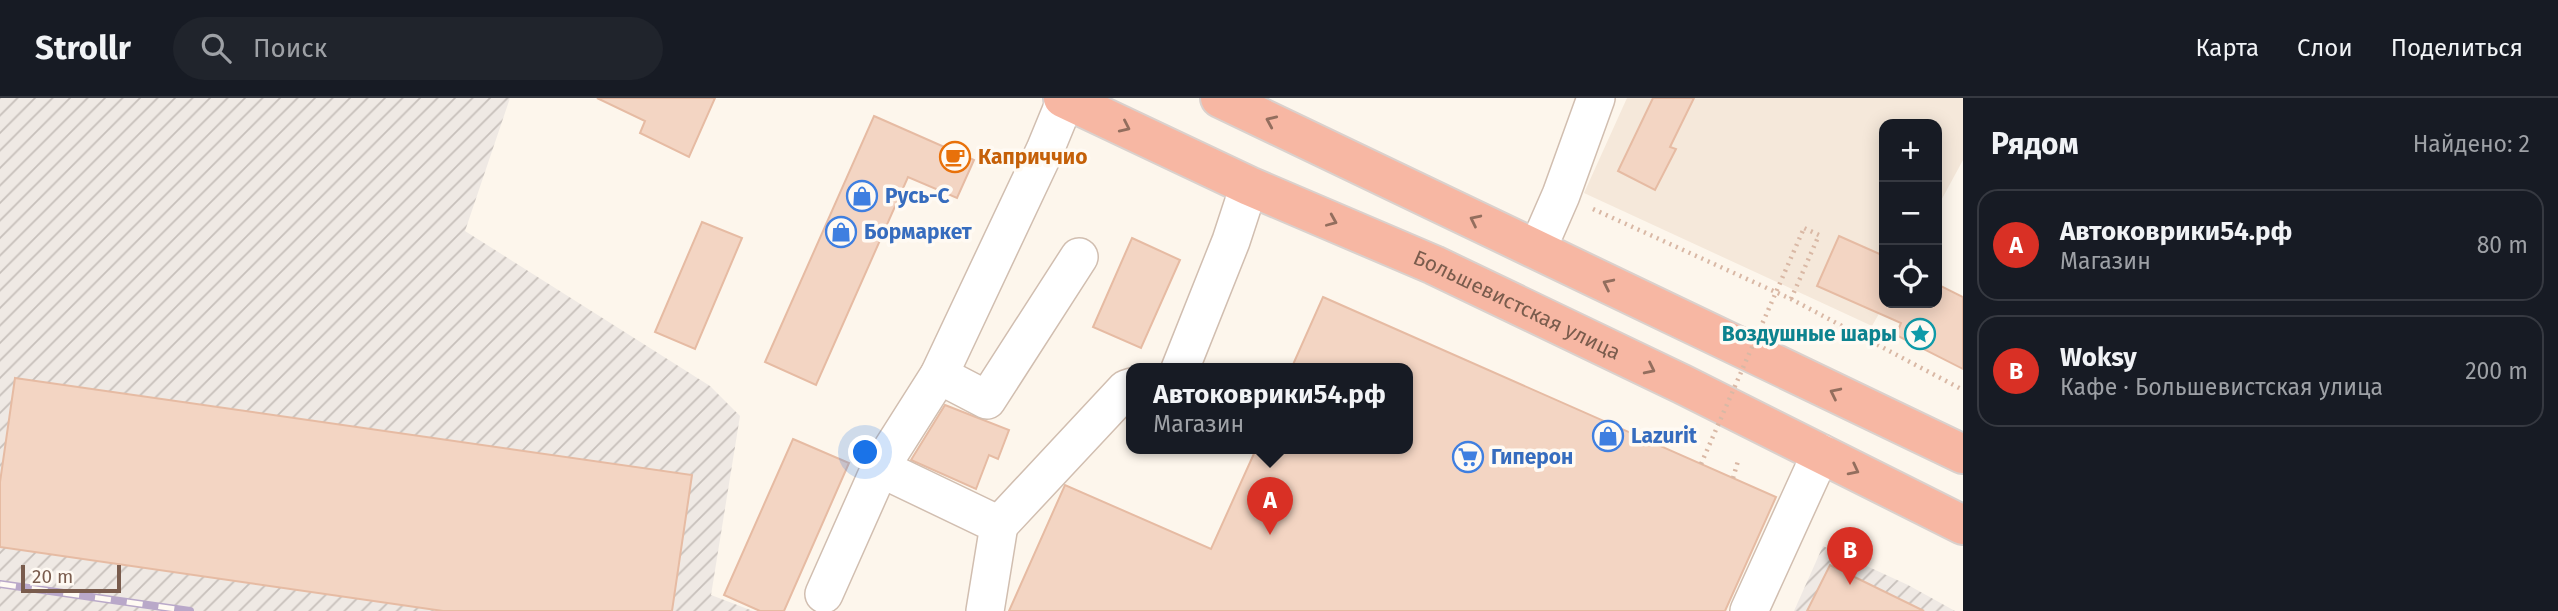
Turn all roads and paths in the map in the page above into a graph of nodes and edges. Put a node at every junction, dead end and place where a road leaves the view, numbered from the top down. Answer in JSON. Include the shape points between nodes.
{"nodes":[{"id":1,"x":1220,"y":98,"type":"edge"},
{"id":2,"x":1596,"y":98,"type":"edge"},
{"id":3,"x":1064,"y":99,"type":"edge"},
{"id":4,"x":1249,"y":186,"type":"junction"},
{"id":5,"x":1560,"y":195,"type":"junction"},
{"id":6,"x":1537,"y":250,"type":"junction"},
{"id":7,"x":1080,"y":257,"type":"dead end"},
{"id":8,"x":1791,"y":299,"type":"junction"},
{"id":9,"x":1182,"y":363,"type":"edge"},
{"id":10,"x":939,"y":375,"type":"junction"},
{"id":11,"x":1126,"y":389,"type":"edge"},
{"id":12,"x":1963,"y":390,"type":"edge"},
{"id":13,"x":1821,"y":453,"type":"junction"},
{"id":14,"x":1963,"y":454,"type":"edge"},
{"id":15,"x":1738,"y":461,"type":"dead end"},
{"id":16,"x":1701,"y":464,"type":"dead end"},
{"id":17,"x":880,"y":468,"type":"junction"},
{"id":18,"x":1733,"y":478,"type":"dead end"},
{"id":19,"x":1963,"y":525,"type":"edge"},
{"id":20,"x":999,"y":526,"type":"junction"},
{"id":21,"x":824,"y":594,"type":"dead end"},
{"id":22,"x":985,"y":611,"type":"edge"},
{"id":23,"x":1749,"y":611,"type":"edge"}],
"edges":[{"from":6,"to":1,"type":"highway","one_way":true},
{"from":2,"to":5,"type":"street"},
{"from":3,"to":4,"type":"highway","name":"Большевистская улица","one_way":true},
{"from":3,"to":10,"type":"street","via":[[1039,163]]},
{"from":4,"to":9,"type":"street"},
{"from":4,"to":13,"type":"highway","name":"Большевистская улица","one_way":true,"via":[[1434,265]]},
{"from":5,"to":6,"type":"street"},
{"from":5,"to":8,"type":"path"},
{"from":14,"to":6,"type":"highway","one_way":true},
{"from":7,"to":10,"type":"street","via":[[987,400]]},
{"from":8,"to":12,"type":"path"},
{"from":8,"to":16,"type":"path","bridge":true,"via":[[1819,236],[1804,228]]},
{"from":10,"to":17,"type":"street"},
{"from":11,"to":20,"type":"street"},
{"from":13,"to":19,"type":"highway","name":"Большевистская улица","one_way":true},
{"from":13,"to":23,"type":"street"},
{"from":15,"to":18,"type":"path"},
{"from":17,"to":20,"type":"street"},
{"from":17,"to":21,"type":"street"},
{"from":20,"to":22,"type":"street"}]}
